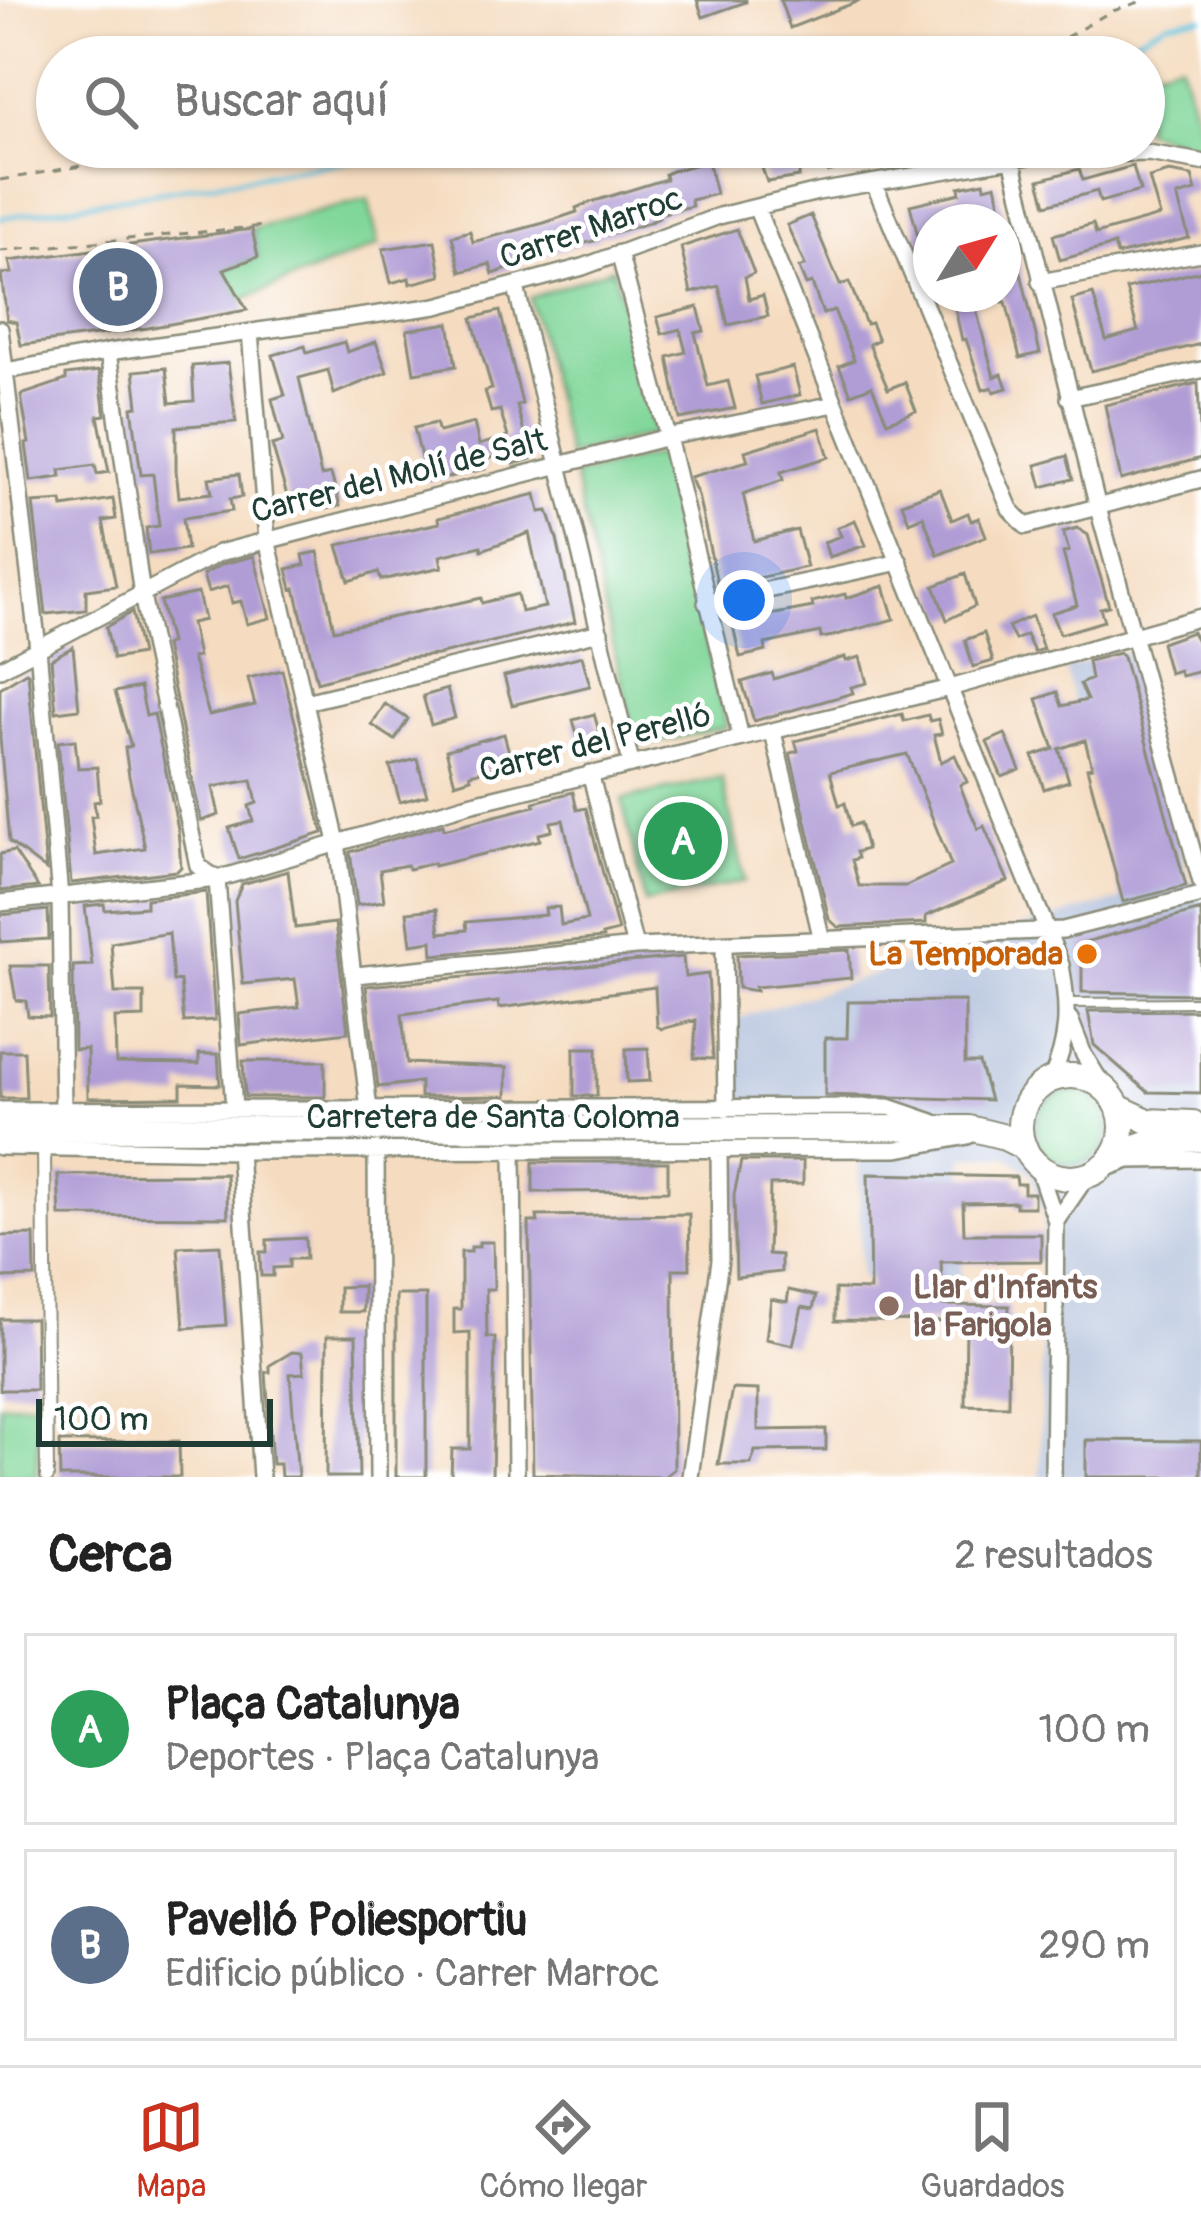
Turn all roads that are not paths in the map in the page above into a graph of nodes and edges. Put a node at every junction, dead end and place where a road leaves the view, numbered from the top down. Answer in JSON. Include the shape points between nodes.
{"nodes":[{"id":1,"x":1165,"y":155,"type":"edge"},
{"id":2,"x":1201,"y":162,"type":"edge"},
{"id":3,"x":957,"y":168,"type":"edge"},
{"id":4,"x":1014,"y":168,"type":"edge"},
{"id":5,"x":874,"y":183,"type":"junction"},
{"id":6,"x":756,"y":207,"type":"junction"},
{"id":7,"x":619,"y":253,"type":"junction"},
{"id":8,"x":1201,"y":253,"type":"edge"},
{"id":9,"x":1040,"y":282,"type":"junction"},
{"id":10,"x":516,"y":287,"type":"junction"},
{"id":11,"x":0,"y":329,"type":"edge"},
{"id":12,"x":250,"y":332,"type":"junction"},
{"id":13,"x":108,"y":352,"type":"junction"},
{"id":14,"x":1201,"y":370,"type":"edge"},
{"id":15,"x":2,"y":371,"type":"edge"},
{"id":16,"x":1069,"y":398,"type":"junction"},
{"id":17,"x":836,"y":404,"type":"junction"},
{"id":18,"x":668,"y":437,"type":"junction"},
{"id":19,"x":561,"y":466,"type":"junction"},
{"id":20,"x":1201,"y":479,"type":"edge"},
{"id":21,"x":1098,"y":508,"type":"junction"},
{"id":22,"x":267,"y":539,"type":"junction"},
{"id":23,"x":900,"y":562,"type":"junction"},
{"id":24,"x":142,"y":596,"type":"junction"},
{"id":25,"x":706,"y":603,"type":"junction"},
{"id":26,"x":1201,"y":617,"type":"edge"},
{"id":27,"x":600,"y":632,"type":"junction"},
{"id":28,"x":1134,"y":635,"type":"junction"},
{"id":29,"x":38,"y":648,"type":"junction"},
{"id":30,"x":0,"y":669,"type":"edge"},
{"id":31,"x":950,"y":688,"type":"junction"},
{"id":32,"x":304,"y":702,"type":"junction"},
{"id":33,"x":773,"y":732,"type":"junction"},
{"id":34,"x":741,"y":738,"type":"junction"},
{"id":35,"x":631,"y":763,"type":"junction"},
{"id":36,"x":590,"y":773,"type":"junction"},
{"id":37,"x":337,"y":842,"type":"junction"},
{"id":38,"x":217,"y":879,"type":"junction"},
{"id":39,"x":1201,"y":882,"type":"edge"},
{"id":40,"x":1201,"y":896,"type":"edge"},
{"id":41,"x":60,"y":897,"type":"junction"},
{"id":42,"x":0,"y":903,"type":"edge"},
{"id":43,"x":1047,"y":930,"type":"junction"},
{"id":44,"x":821,"y":936,"type":"junction"},
{"id":45,"x":724,"y":944,"type":"junction"},
{"id":46,"x":634,"y":947,"type":"junction"},
{"id":47,"x":356,"y":975,"type":"junction"},
{"id":48,"x":1201,"y":1002,"type":"edge"},
{"id":49,"x":1069,"y":1010,"type":"junction"},
{"id":50,"x":1042,"y":1088,"type":"junction"},
{"id":51,"x":1112,"y":1098,"type":"junction"},
{"id":52,"x":234,"y":1108,"type":"junction"},
{"id":53,"x":63,"y":1109,"type":"junction"},
{"id":54,"x":726,"y":1109,"type":"junction"},
{"id":55,"x":1201,"y":1109,"type":"edge"},
{"id":56,"x":0,"y":1110,"type":"edge"},
{"id":57,"x":368,"y":1110,"type":"junction"},
{"id":58,"x":1157,"y":1122,"type":"junction"},
{"id":59,"x":1201,"y":1123,"type":"edge"},
{"id":60,"x":0,"y":1129,"type":"edge"},
{"id":61,"x":967,"y":1129,"type":"junction"},
{"id":62,"x":1201,"y":1139,"type":"edge"},
{"id":63,"x":0,"y":1148,"type":"edge"},
{"id":64,"x":44,"y":1148,"type":"junction"},
{"id":65,"x":376,"y":1149,"type":"junction"},
{"id":66,"x":513,"y":1149,"type":"junction"},
{"id":67,"x":718,"y":1149,"type":"junction"},
{"id":68,"x":239,"y":1151,"type":"junction"},
{"id":69,"x":1031,"y":1156,"type":"junction"},
{"id":70,"x":1201,"y":1159,"type":"edge"},
{"id":71,"x":1100,"y":1167,"type":"junction"},
{"id":72,"x":1056,"y":1221,"type":"junction"},
{"id":73,"x":47,"y":1477,"type":"edge"},
{"id":74,"x":261,"y":1477,"type":"edge"},
{"id":75,"x":378,"y":1477,"type":"edge"},
{"id":76,"x":517,"y":1477,"type":"edge"},
{"id":77,"x":690,"y":1477,"type":"edge"},
{"id":78,"x":1053,"y":1477,"type":"edge"}],
"edges":[{"from":1,"to":2,"type":"street","name":"Carrer Marroc"},
{"from":3,"to":5,"type":"street","name":"Carrer Marroc"},
{"from":4,"to":9,"type":"street"},
{"from":5,"to":6,"type":"street","name":"Carrer Marroc"},
{"from":5,"to":21,"type":"street","via":[[1010,508],[1026,526]]},
{"from":6,"to":7,"type":"street","name":"Carrer Marroc"},
{"from":6,"to":17,"type":"street"},
{"from":7,"to":10,"type":"street","name":"Carrer Marroc"},
{"from":7,"to":18,"type":"street"},
{"from":8,"to":9,"type":"street"},
{"from":9,"to":16,"type":"street"},
{"from":10,"to":12,"type":"street","name":"Carrer Marroc"},
{"from":10,"to":19,"type":"street"},
{"from":11,"to":15,"type":"street"},
{"from":12,"to":13,"type":"street","name":"Carrer Marroc"},
{"from":12,"to":22,"type":"street"},
{"from":13,"to":15,"type":"street","name":"Carrer Marroc"},
{"from":13,"to":24,"type":"street"},
{"from":14,"to":16,"type":"street"},
{"from":15,"to":29,"type":"street"},
{"from":16,"to":21,"type":"street"},
{"from":17,"to":18,"type":"street","name":"Carrer del Molí de Salt"},
{"from":17,"to":23,"type":"street"},
{"from":18,"to":19,"type":"street","name":"Carrer del Molí de Salt"},
{"from":18,"to":25,"type":"street"},
{"from":19,"to":22,"type":"street","name":"Carrer del Molí de Salt"},
{"from":19,"to":27,"type":"street"},
{"from":20,"to":21,"type":"street"},
{"from":21,"to":28,"type":"street"},
{"from":22,"to":24,"type":"street","name":"Carrer del Molí de Salt","via":[[219,553]]},
{"from":22,"to":32,"type":"street"},
{"from":23,"to":25,"type":"street"},
{"from":23,"to":31,"type":"street"},
{"from":24,"to":29,"type":"street","name":"Carrer del Molí de Salt"},
{"from":24,"to":38,"type":"street","via":[[198,866]]},
{"from":25,"to":34,"type":"street"},
{"from":26,"to":28,"type":"street","name":"Carrer del Perelló"},
{"from":27,"to":32,"type":"street"},
{"from":27,"to":35,"type":"street"},
{"from":28,"to":31,"type":"street","name":"Carrer del Perelló"},
{"from":28,"to":39,"type":"street"},
{"from":29,"to":30,"type":"street","name":"Carrer del Molí de Salt"},
{"from":29,"to":41,"type":"street"},
{"from":31,"to":33,"type":"street","name":"Carrer del Perelló"},
{"from":31,"to":43,"type":"street"},
{"from":32,"to":37,"type":"street"},
{"from":33,"to":34,"type":"street","name":"Carrer del Perelló"},
{"from":33,"to":44,"type":"street"},
{"from":34,"to":35,"type":"street","name":"Carrer del Perelló"},
{"from":35,"to":36,"type":"street","name":"Carrer del Perelló"},
{"from":36,"to":37,"type":"street","name":"Carrer del Perelló"},
{"from":36,"to":46,"type":"street"},
{"from":37,"to":38,"type":"street","name":"Carrer del Perelló"},
{"from":37,"to":47,"type":"street"},
{"from":38,"to":41,"type":"street","name":"Carrer del Perelló"},
{"from":38,"to":52,"type":"street"},
{"from":40,"to":43,"type":"street"},
{"from":41,"to":42,"type":"street","name":"Carrer del Perelló"},
{"from":41,"to":53,"type":"street"},
{"from":43,"to":44,"type":"street"},
{"from":43,"to":49,"type":"street"},
{"from":44,"to":45,"type":"street"},
{"from":45,"to":46,"type":"street"},
{"from":45,"to":54,"type":"street"},
{"from":46,"to":47,"type":"street"},
{"from":47,"to":57,"type":"street"},
{"from":48,"to":49,"type":"lane"},
{"from":49,"to":50,"type":"street","via":[[1064,1051]]},
{"from":49,"to":51,"type":"street","via":[[1084,1055]]},
{"from":50,"to":51,"type":"main road","via":[[1079,1077]]},
{"from":50,"to":61,"type":"main road"},
{"from":50,"to":69,"type":"main road","via":[[1021,1120]]},
{"from":51,"to":58,"type":"main road"},
{"from":51,"to":71,"type":"main road","via":[[1122,1127]]},
{"from":52,"to":53,"type":"street"},
{"from":52,"to":57,"type":"street"},
{"from":53,"to":56,"type":"street"},
{"from":54,"to":57,"type":"street"},
{"from":54,"to":61,"type":"street","via":[[889,1107]]},
{"from":55,"to":58,"type":"street"},
{"from":58,"to":59,"type":"main road"},
{"from":60,"to":61,"type":"main road"},
{"from":61,"to":67,"type":"street","name":"Carretera de Santa Coloma","via":[[898,1148]]},
{"from":61,"to":69,"type":"main road"},
{"from":62,"to":71,"type":"main road","via":[[1150,1142]]},
{"from":63,"to":64,"type":"street","name":"Carretera de Santa Coloma"},
{"from":64,"to":68,"type":"street","name":"Carretera de Santa Coloma"},
{"from":64,"to":73,"type":"street"},
{"from":65,"to":66,"type":"street","name":"Carretera de Santa Coloma"},
{"from":65,"to":68,"type":"street","name":"Carretera de Santa Coloma"},
{"from":65,"to":75,"type":"street"},
{"from":66,"to":67,"type":"street","name":"Carretera de Santa Coloma"},
{"from":66,"to":76,"type":"street"},
{"from":67,"to":77,"type":"street","via":[[720,1260]]},
{"from":68,"to":74,"type":"street"},
{"from":69,"to":71,"type":"main road","via":[[1066,1178]]},
{"from":69,"to":72,"type":"street"},
{"from":70,"to":71,"type":"street"},
{"from":71,"to":72,"type":"street"},
{"from":72,"to":78,"type":"street"}]}
